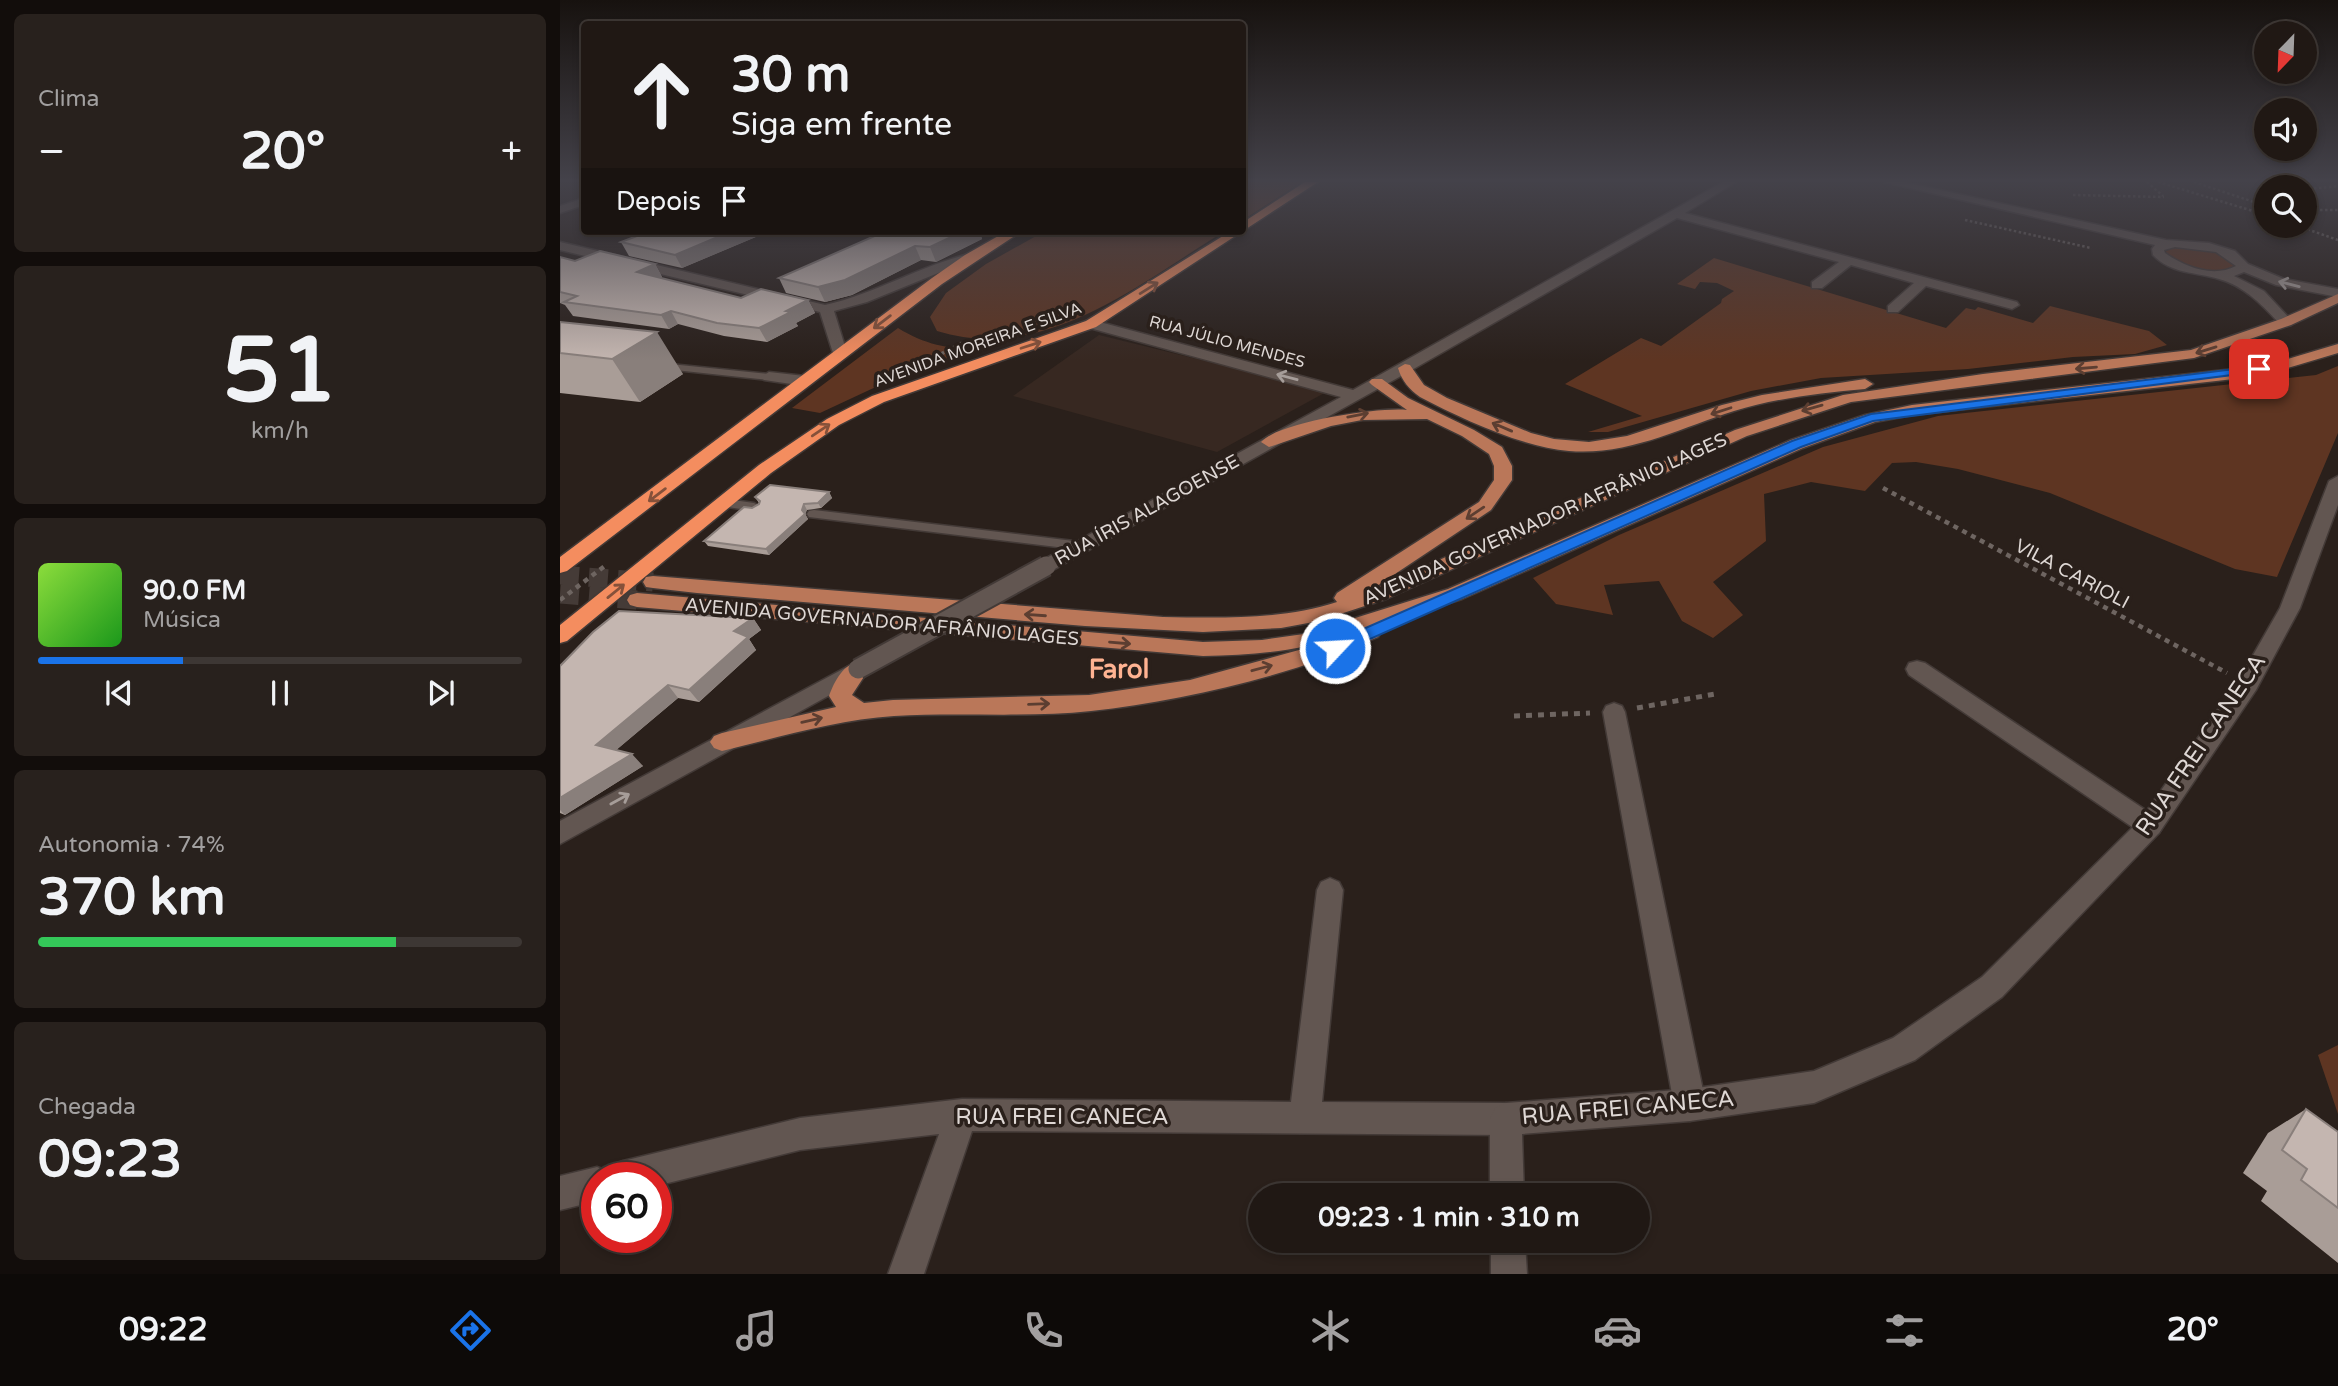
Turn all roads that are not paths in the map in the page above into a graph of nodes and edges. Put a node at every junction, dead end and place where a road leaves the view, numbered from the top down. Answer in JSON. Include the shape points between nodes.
{"nodes":[{"id":1,"x":998,"y":241,"type":"edge"},
{"id":2,"x":1223,"y":241,"type":"edge"},
{"id":3,"x":1628,"y":241,"type":"edge"},
{"id":4,"x":1776,"y":241,"type":"edge"},
{"id":5,"x":2155,"y":241,"type":"edge"},
{"id":6,"x":2166,"y":244,"type":"junction"},
{"id":7,"x":560,"y":246,"type":"edge"},
{"id":8,"x":969,"y":258,"type":"junction"},
{"id":9,"x":1848,"y":261,"type":"junction"},
{"id":10,"x":2243,"y":267,"type":"junction"},
{"id":11,"x":2220,"y":274,"type":"junction"},
{"id":12,"x":1924,"y":281,"type":"junction"},
{"id":13,"x":1817,"y":285,"type":"dead end"},
{"id":14,"x":2338,"y":296,"type":"edge"},
{"id":15,"x":2012,"y":305,"type":"dead end"},
{"id":16,"x":825,"y":309,"type":"junction"},
{"id":17,"x":1893,"y":309,"type":"dead end"},
{"id":18,"x":2286,"y":321,"type":"junction"},
{"id":19,"x":1091,"y":324,"type":"junction"},
{"id":20,"x":2338,"y":348,"type":"edge"},
{"id":21,"x":839,"y":353,"type":"junction"},
{"id":22,"x":643,"y":364,"type":"edge"},
{"id":23,"x":1405,"y":368,"type":"junction"},
{"id":24,"x":769,"y":377,"type":"joint"},
{"id":25,"x":1983,"y":379,"type":"junction"},
{"id":26,"x":806,"y":381,"type":"junction"},
{"id":27,"x":1377,"y":382,"type":"junction"},
{"id":28,"x":1353,"y":395,"type":"junction"},
{"id":29,"x":1437,"y":418,"type":"junction"},
{"id":30,"x":1269,"y":443,"type":"junction"},
{"id":31,"x":2338,"y":481,"type":"edge"},
{"id":32,"x":726,"y":503,"type":"junction"},
{"id":33,"x":754,"y":507,"type":"edge"},
{"id":34,"x":814,"y":514,"type":"dead end"},
{"id":35,"x":593,"y":543,"type":"junction"},
{"id":36,"x":1083,"y":546,"type":"junction"},
{"id":37,"x":560,"y":549,"type":"edge"},
{"id":38,"x":560,"y":567,"type":"edge"},
{"id":39,"x":653,"y":582,"type":"tunnel mouth"},
{"id":40,"x":1455,"y":594,"type":"junction"},
{"id":41,"x":637,"y":600,"type":"tunnel mouth"},
{"id":42,"x":1323,"y":614,"type":"junction"},
{"id":43,"x":560,"y":636,"type":"edge"},
{"id":44,"x":1917,"y":669,"type":"dead end"},
{"id":45,"x":858,"y":670,"type":"junction"},
{"id":46,"x":861,"y":712,"type":"junction"},
{"id":47,"x":1614,"y":712,"type":"dead end"},
{"id":48,"x":722,"y":742,"type":"junction"},
{"id":49,"x":2150,"y":827,"type":"junction"},
{"id":50,"x":560,"y":832,"type":"edge"},
{"id":51,"x":1330,"y":890,"type":"dead end"},
{"id":52,"x":1690,"y":1105,"type":"junction"},
{"id":53,"x":962,"y":1115,"type":"junction"},
{"id":54,"x":1305,"y":1118,"type":"junction"},
{"id":55,"x":1506,"y":1119,"type":"junction"},
{"id":56,"x":672,"y":1166,"type":"edge"},
{"id":57,"x":1507,"y":1183,"type":"edge"},
{"id":58,"x":581,"y":1188,"type":"edge"},
{"id":59,"x":560,"y":1193,"type":"edge"},
{"id":60,"x":1508,"y":1253,"type":"edge"},
{"id":61,"x":906,"y":1274,"type":"edge"},
{"id":62,"x":1509,"y":1274,"type":"edge"}],
"edges":[{"from":1,"to":8,"type":"highway"},
{"from":19,"to":2,"type":"highway","name":"AVENIDA MOREIRA E SILVA","one_way":true},
{"from":3,"to":23,"type":"street","name":"RUA ÍRIS ALAGOENSE"},
{"from":4,"to":9,"type":"street"},
{"from":5,"to":6,"type":"street"},
{"from":6,"to":10,"type":"street","via":[[2215,249],[2236,258]]},
{"from":6,"to":11,"type":"street","via":[[2158,249],[2168,262]]},
{"from":7,"to":16,"type":"street"},
{"from":8,"to":16,"type":"street"},
{"from":8,"to":21,"type":"highway","one_way":true},
{"from":9,"to":12,"type":"street"},
{"from":9,"to":13,"type":"street"},
{"from":10,"to":11,"type":"street"},
{"from":14,"to":10,"type":"street","one_way":true},
{"from":11,"to":18,"type":"street","via":[[2259,294]]},
{"from":12,"to":15,"type":"street"},
{"from":12,"to":17,"type":"street"},
{"from":14,"to":18,"type":"main road","name":"AVENIDA GOVERNADOR AFRÂNIO LAGES"},
{"from":16,"to":21,"type":"street","via":[[832,316]]},
{"from":18,"to":25,"type":"main road","name":"AVENIDA GOVERNADOR AFRÂNIO LAGES","one_way":true,"via":[[2194,354]]},
{"from":28,"to":19,"type":"street","name":"RUA JÚLIO MENDES","one_way":true},
{"from":32,"to":19,"type":"highway","name":"AVENIDA MOREIRA E SILVA","one_way":true,"via":[[765,469],[833,422],[878,399]]},
{"from":20,"to":40,"type":"main road","name":"AVENIDA GOVERNADOR AFRÂNIO LAGES","via":[[2234,374],[1871,418],[1797,444]]},
{"from":21,"to":26,"type":"highway"},
{"from":22,"to":24,"type":"lane"},
{"from":25,"to":23,"type":"main road","one_way":true,"via":[[1909,379],[1815,388],[1595,447],[1539,441],[1504,428],[1432,397],[1417,387]]},
{"from":23,"to":27,"type":"street","name":"RUA ÍRIS ALAGOENSE"},
{"from":24,"to":26,"type":"street"},
{"from":25,"to":42,"type":"main road","name":"AVENIDA GOVERNADOR AFRÂNIO LAGES","one_way":true,"via":[[1849,398],[1741,433],[1379,594]]},
{"from":26,"to":35,"type":"highway","one_way":true},
{"from":27,"to":28,"type":"street","name":"RUA ÍRIS ALAGOENSE"},
{"from":27,"to":29,"type":"main road"},
{"from":28,"to":30,"type":"street","name":"RUA ÍRIS ALAGOENSE"},
{"from":30,"to":29,"type":"main road","one_way":true,"via":[[1326,421],[1366,413]]},
{"from":29,"to":42,"type":"main road","one_way":true,"via":[[1496,451],[1503,466],[1503,480],[1496,493],[1485,506]]},
{"from":30,"to":36,"type":"street","name":"RUA ÍRIS ALAGOENSE"},
{"from":31,"to":49,"type":"street","name":"RUA FREI CANECA","via":[[2290,608],[2248,684]]},
{"from":32,"to":33,"type":"lane"},
{"from":43,"to":32,"type":"highway","name":"AVENIDA MOREIRA E SILVA","one_way":true},
{"from":34,"to":36,"type":"lane"},
{"from":35,"to":37,"type":"highway"},
{"from":35,"to":38,"type":"highway"},
{"from":36,"to":45,"type":"street","name":"RUA ÍRIS ALAGOENSE","bridge":true},
{"from":42,"to":39,"type":"main road","name":"AVENIDA GOVERNADOR AFRÂNIO LAGES","one_way":true,"via":[[1254,625],[1153,623]]},
{"from":41,"to":40,"type":"main road","name":"AVENIDA GOVERNADOR AFRÂNIO LAGES","one_way":true,"via":[[1203,649],[1305,641]]},
{"from":46,"to":40,"type":"main road","one_way":true,"via":[[1089,702],[1190,688],[1335,648]]},
{"from":44,"to":49,"type":"street"},
{"from":45,"to":46,"type":"main road","via":[[840,695]]},
{"from":45,"to":48,"type":"street","name":"RUA ÍRIS ALAGOENSE"},
{"from":48,"to":46,"type":"main road","one_way":true},
{"from":47,"to":52,"type":"street"},
{"from":50,"to":48,"type":"street","name":"RUA ÍRIS ALAGOENSE","one_way":true},
{"from":49,"to":52,"type":"street","name":"RUA FREI CANECA","via":[[1992,988],[1904,1049],[1814,1087]]},
{"from":51,"to":54,"type":"street"},
{"from":52,"to":55,"type":"street","name":"RUA FREI CANECA"},
{"from":53,"to":54,"type":"street","name":"RUA FREI CANECA"},
{"from":53,"to":56,"type":"street","name":"RUA FREI CANECA","via":[[800,1134]]},
{"from":53,"to":61,"type":"street"},
{"from":54,"to":55,"type":"street","name":"RUA FREI CANECA"},
{"from":55,"to":57,"type":"street"},
{"from":58,"to":59,"type":"street"},
{"from":60,"to":62,"type":"street"}]}
